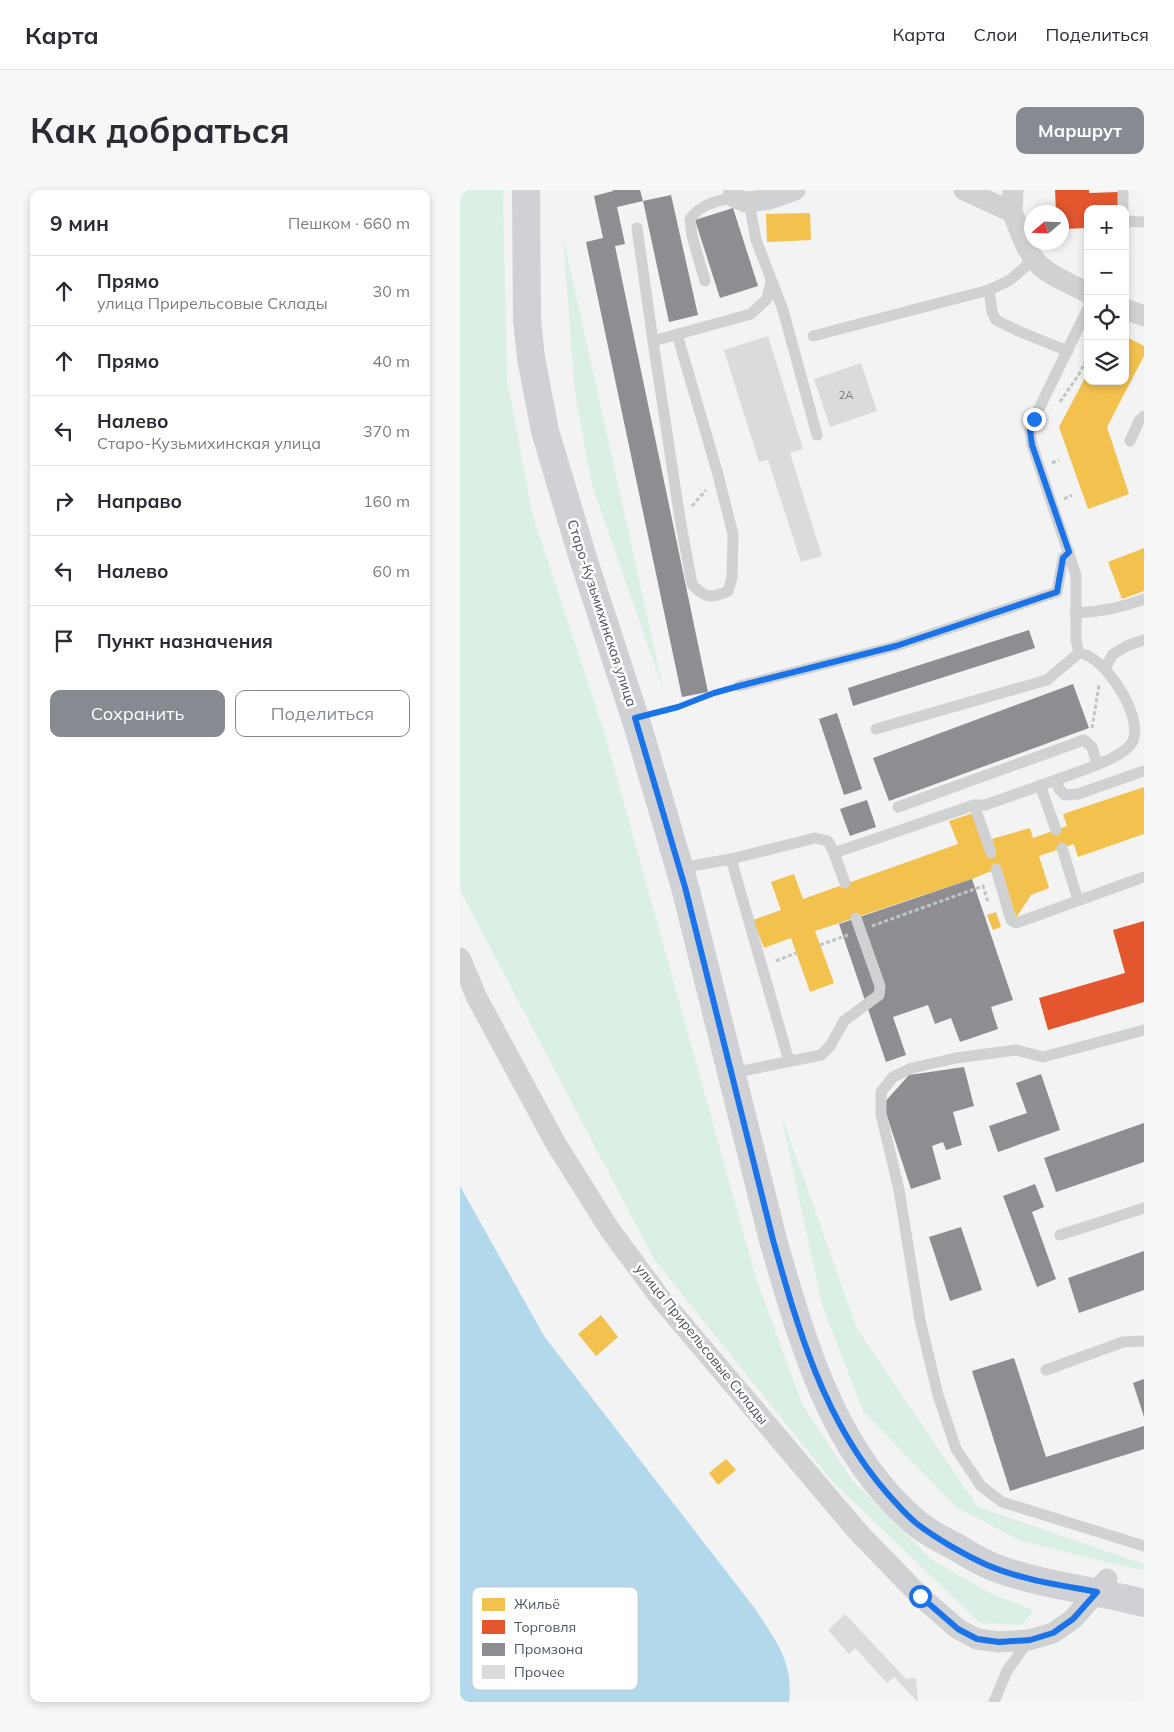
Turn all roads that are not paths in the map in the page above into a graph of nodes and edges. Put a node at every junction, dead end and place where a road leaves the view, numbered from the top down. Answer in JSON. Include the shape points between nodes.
{"nodes":[{"id":1,"x":526,"y":190,"type":"edge"},
{"id":2,"x":796,"y":190,"type":"edge"},
{"id":3,"x":964,"y":190,"type":"edge"},
{"id":4,"x":1013,"y":190,"type":"edge"},
{"id":5,"x":1123,"y":190,"type":"edge"},
{"id":6,"x":739,"y":196,"type":"edge"},
{"id":7,"x":1123,"y":205,"type":"edge"},
{"id":8,"x":1012,"y":212,"type":"junction"},
{"id":9,"x":1129,"y":221,"type":"edge"},
{"id":10,"x":1144,"y":222,"type":"edge"},
{"id":11,"x":637,"y":228,"type":"dead end"},
{"id":12,"x":1034,"y":259,"type":"junction"},
{"id":13,"x":705,"y":281,"type":"dead end"},
{"id":14,"x":771,"y":282,"type":"junction"},
{"id":15,"x":988,"y":290,"type":"junction"},
{"id":16,"x":1084,"y":291,"type":"edge"},
{"id":17,"x":1129,"y":310,"type":"edge"},
{"id":18,"x":1144,"y":316,"type":"edge"},
{"id":19,"x":1084,"y":317,"type":"edge"},
{"id":20,"x":677,"y":334,"type":"junction"},
{"id":21,"x":813,"y":336,"type":"dead end"},
{"id":22,"x":653,"y":341,"type":"junction"},
{"id":23,"x":1068,"y":351,"type":"junction"},
{"id":24,"x":1144,"y":416,"type":"edge"},
{"id":25,"x":817,"y":435,"type":"dead end"},
{"id":26,"x":1130,"y":441,"type":"dead end"},
{"id":27,"x":1069,"y":552,"type":"junction"},
{"id":28,"x":1144,"y":599,"type":"edge"},
{"id":29,"x":1075,"y":613,"type":"junction"},
{"id":30,"x":1144,"y":640,"type":"edge"},
{"id":31,"x":1079,"y":653,"type":"junction"},
{"id":32,"x":1105,"y":668,"type":"junction"},
{"id":33,"x":739,"y":686,"type":"road end"},
{"id":34,"x":876,"y":729,"type":"dead end"},
{"id":35,"x":1097,"y":764,"type":"junction"},
{"id":36,"x":1144,"y":771,"type":"edge"},
{"id":37,"x":1056,"y":780,"type":"junction"},
{"id":38,"x":1040,"y":786,"type":"junction"},
{"id":39,"x":974,"y":804,"type":"junction"},
{"id":40,"x":898,"y":807,"type":"dead end"},
{"id":41,"x":1056,"y":830,"type":"dead end"},
{"id":42,"x":1062,"y":848,"type":"dead end"},
{"id":43,"x":991,"y":852,"type":"dead end"},
{"id":44,"x":834,"y":853,"type":"junction"},
{"id":45,"x":731,"y":858,"type":"junction"},
{"id":46,"x":680,"y":868,"type":"junction"},
{"id":47,"x":996,"y":869,"type":"dead end"},
{"id":48,"x":1144,"y":877,"type":"edge"},
{"id":49,"x":844,"y":883,"type":"dead end"},
{"id":50,"x":1078,"y":900,"type":"junction"},
{"id":51,"x":856,"y":918,"type":"dead end"},
{"id":52,"x":460,"y":958,"type":"edge"},
{"id":53,"x":1144,"y":1030,"type":"edge"},
{"id":54,"x":789,"y":1061,"type":"junction"},
{"id":55,"x":732,"y":1072,"type":"junction"},
{"id":56,"x":1144,"y":1208,"type":"edge"},
{"id":57,"x":1060,"y":1235,"type":"dead end"},
{"id":58,"x":1144,"y":1341,"type":"edge"},
{"id":59,"x":1046,"y":1370,"type":"dead end"},
{"id":60,"x":1144,"y":1546,"type":"edge"},
{"id":61,"x":1123,"y":1592,"type":"edge"},
{"id":62,"x":1030,"y":1640,"type":"junction"},
{"id":63,"x":994,"y":1702,"type":"edge"}],
"edges":[{"from":1,"to":46,"type":"main road","name":"Старо-Кузьмихинская улица","via":[[527,320],[545,431]]},
{"from":2,"to":6,"type":"street","via":[[770,199]]},
{"from":3,"to":8,"type":"street"},
{"from":4,"to":8,"type":"street"},
{"from":5,"to":7,"type":"lane"},
{"from":6,"to":13,"type":"lane","via":[[697,210],[690,220]]},
{"from":6,"to":14,"type":"lane"},
{"from":8,"to":12,"type":"street"},
{"from":9,"to":10,"type":"lane"},
{"from":11,"to":22,"type":"lane"},
{"from":12,"to":15,"type":"lane","via":[[1010,280]]},
{"from":12,"to":16,"type":"street"},
{"from":14,"to":20,"type":"lane","via":[[767,299],[751,314]]},
{"from":14,"to":25,"type":"lane","via":[[783,310]]},
{"from":15,"to":21,"type":"lane"},
{"from":15,"to":23,"type":"lane","via":[[996,320]]},
{"from":17,"to":18,"type":"street"},
{"from":19,"to":23,"type":"lane"},
{"from":20,"to":22,"type":"lane"},
{"from":20,"to":22,"type":"lane","via":[[733,534],[732,578],[728,590],[717,596],[707,596],[692,584]]},
{"from":23,"to":27,"type":"lane","via":[[1030,430],[1035,455]]},
{"from":24,"to":26,"type":"lane"},
{"from":27,"to":29,"type":"lane","via":[[1076,575]]},
{"from":27,"to":33,"type":"lane","via":[[1063,558],[1057,592],[896,646]]},
{"from":28,"to":29,"type":"lane","via":[[1119,608]]},
{"from":29,"to":31,"type":"lane"},
{"from":30,"to":32,"type":"lane","via":[[1113,654]]},
{"from":31,"to":32,"type":"lane"},
{"from":31,"to":34,"type":"lane","via":[[1047,680]]},
{"from":32,"to":35,"type":"lane","via":[[1122,688],[1136,727],[1133,742],[1124,752]]},
{"from":35,"to":37,"type":"lane"},
{"from":35,"to":40,"type":"lane","via":[[1092,747],[1084,740]]},
{"from":36,"to":37,"type":"lane","via":[[1078,794],[1065,795]]},
{"from":37,"to":38,"type":"lane"},
{"from":38,"to":39,"type":"lane","via":[[985,805]]},
{"from":38,"to":41,"type":"lane"},
{"from":39,"to":43,"type":"lane"},
{"from":39,"to":44,"type":"lane"},
{"from":42,"to":50,"type":"lane"},
{"from":44,"to":45,"type":"lane","via":[[828,841],[815,838]]},
{"from":44,"to":49,"type":"lane"},
{"from":45,"to":46,"type":"lane"},
{"from":45,"to":54,"type":"lane"},
{"from":46,"to":55,"type":"main road","name":"Старо-Кузьмихинская улица"},
{"from":47,"to":50,"type":"lane","via":[[1011,920],[1016,923]]},
{"from":48,"to":50,"type":"lane"},
{"from":51,"to":54,"type":"lane","via":[[880,986],[879,995],[844,1021],[821,1055]]},
{"from":52,"to":62,"type":"street","name":"улица Прирельсовые Склады","via":[[477,998],[556,1144],[610,1230],[661,1299],[858,1532],[920,1596],[958,1629],[977,1639],[999,1642]]},
{"from":53,"to":60,"type":"lane","via":[[1043,1057],[1016,1050],[912,1068],[894,1077],[881,1092],[881,1114],[899,1190],[920,1320],[938,1395],[956,1449],[981,1486],[1002,1502]]},
{"from":54,"to":55,"type":"lane"},
{"from":55,"to":61,"type":"main road","name":"Старо-Кузьмихинская улица","via":[[773,1240],[814,1370],[844,1433],[874,1478],[915,1522],[1003,1571],[1032,1579]]},
{"from":56,"to":57,"type":"lane"},
{"from":58,"to":59,"type":"lane","via":[[1123,1342]]},
{"from":61,"to":62,"type":"street","name":"улица Прирельсовые Склады","via":[[1053,1633]]},
{"from":62,"to":63,"type":"lane","via":[[1007,1671]]}]}
